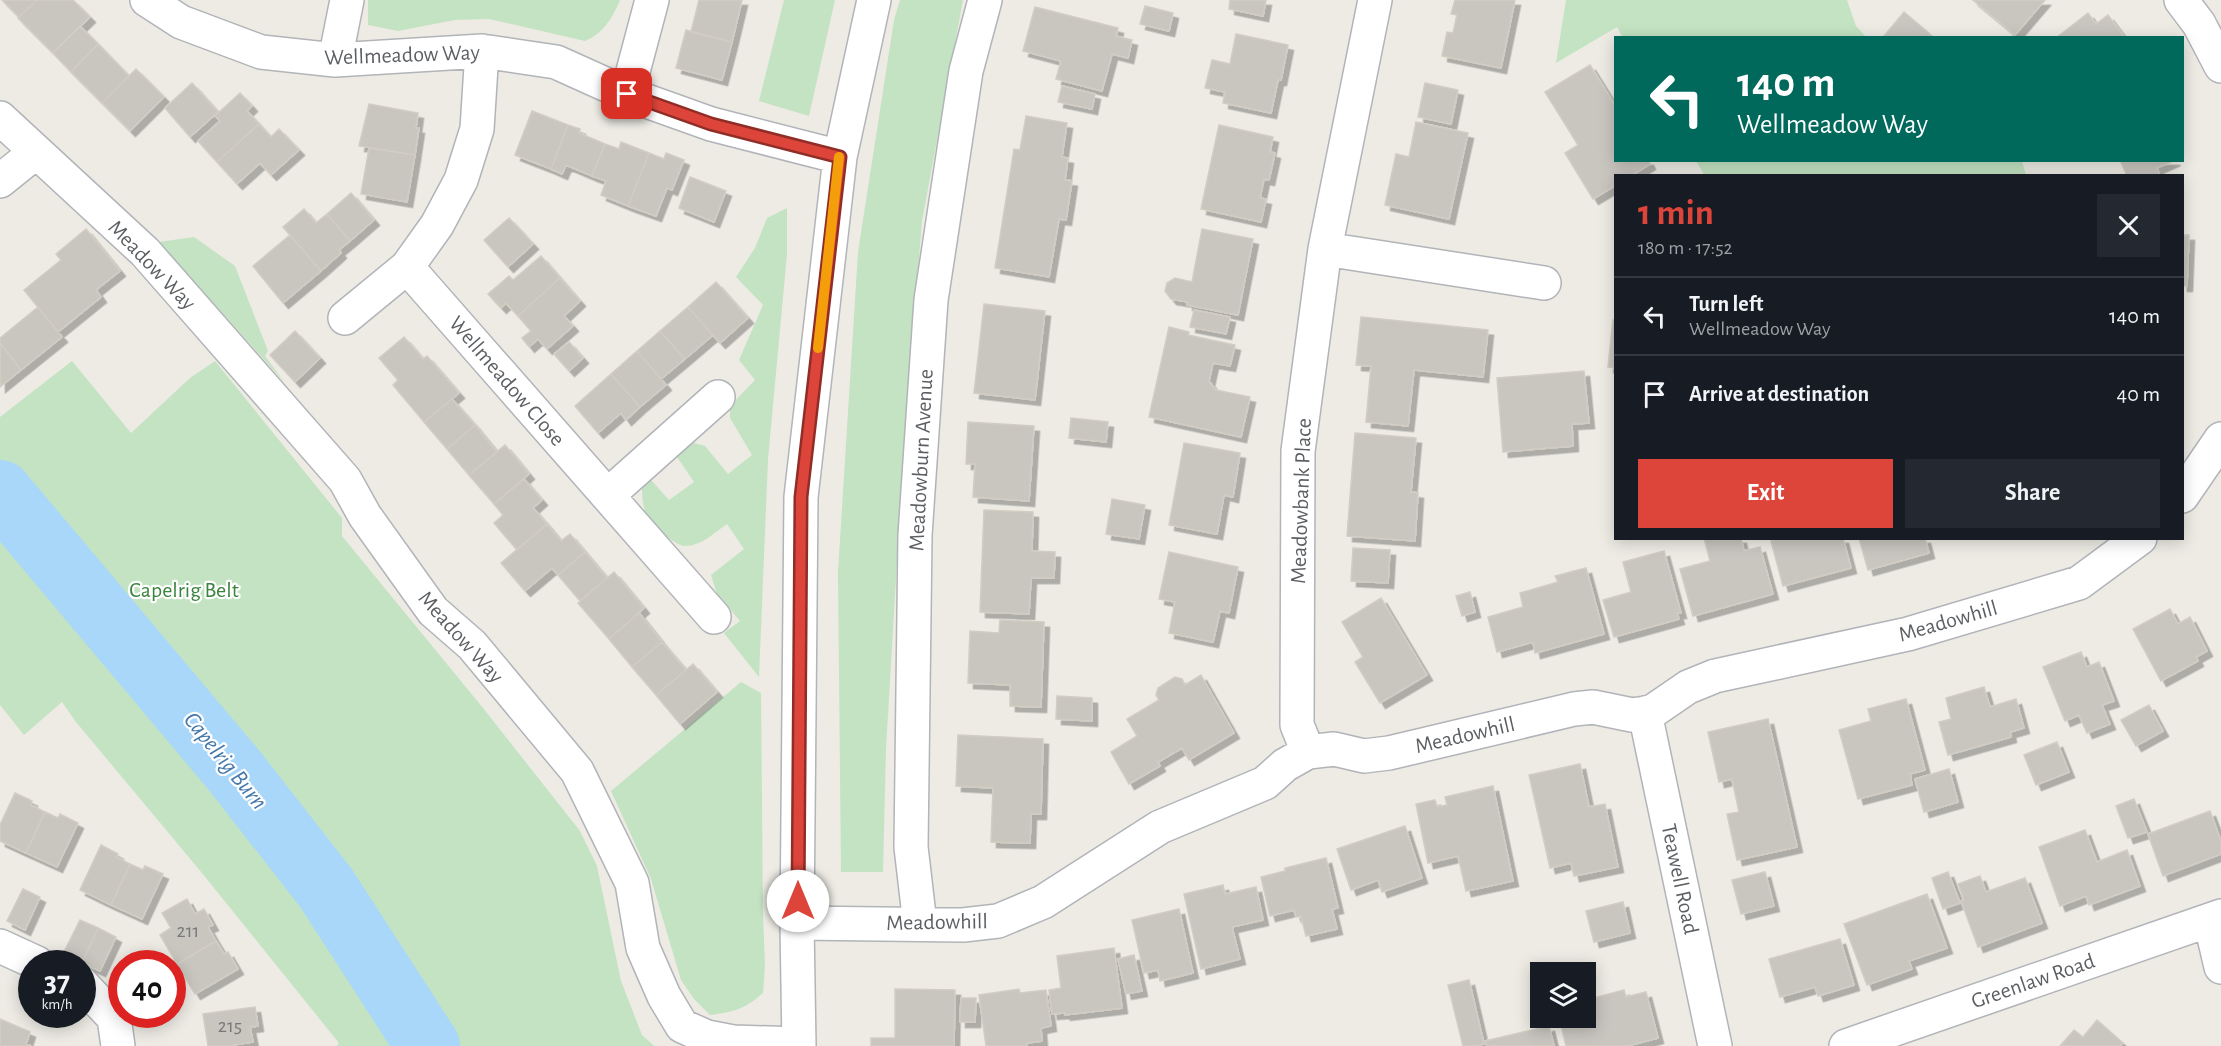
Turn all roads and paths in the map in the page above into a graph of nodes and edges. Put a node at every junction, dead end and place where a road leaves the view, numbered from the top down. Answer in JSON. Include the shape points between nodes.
{"nodes":[{"id":1,"x":147,"y":0,"type":"edge"},
{"id":2,"x":347,"y":0,"type":"edge"},
{"id":3,"x":652,"y":0,"type":"edge"},
{"id":4,"x":874,"y":0,"type":"edge"},
{"id":5,"x":985,"y":0,"type":"edge"},
{"id":6,"x":1375,"y":0,"type":"edge"},
{"id":7,"x":2181,"y":0,"type":"edge"},
{"id":8,"x":483,"y":51,"type":"junction"},
{"id":9,"x":335,"y":60,"type":"junction"},
{"id":10,"x":2221,"y":66,"type":"edge"},
{"id":11,"x":627,"y":94,"type":"junction"},
{"id":12,"x":0,"y":118,"type":"edge"},
{"id":13,"x":36,"y":152,"type":"junction"},
{"id":14,"x":840,"y":157,"type":"junction"},
{"id":15,"x":0,"y":181,"type":"edge"},
{"id":16,"x":1324,"y":249,"type":"junction"},
{"id":17,"x":406,"y":267,"type":"junction"},
{"id":18,"x":1544,"y":283,"type":"dead end"},
{"id":19,"x":345,"y":318,"type":"dead end"},
{"id":20,"x":718,"y":397,"type":"dead end"},
{"id":21,"x":2221,"y":439,"type":"edge"},
{"id":22,"x":2184,"y":493,"type":"edge"},
{"id":23,"x":608,"y":495,"type":"junction"},
{"id":24,"x":2137,"y":540,"type":"edge"},
{"id":25,"x":714,"y":617,"type":"dead end"},
{"id":26,"x":1645,"y":713,"type":"junction"},
{"id":27,"x":1308,"y":753,"type":"junction"},
{"id":28,"x":2216,"y":918,"type":"edge"},
{"id":29,"x":797,"y":923,"type":"junction"},
{"id":30,"x":920,"y":924,"type":"junction"},
{"id":31,"x":0,"y":946,"type":"edge"},
{"id":32,"x":18,"y":954,"type":"edge"},
{"id":33,"x":2221,"y":967,"type":"edge"},
{"id":34,"x":96,"y":999,"type":"edge"},
{"id":35,"x":799,"y":1045,"type":"edge"},
{"id":36,"x":118,"y":1046,"type":"edge"},
{"id":37,"x":1715,"y":1046,"type":"edge"},
{"id":38,"x":1846,"y":1046,"type":"edge"}],
"edges":[{"from":1,"to":9,"type":"street","name":"Wellmeadow Way","via":[[181,22],[261,52]]},
{"from":2,"to":9,"type":"street"},
{"from":3,"to":11,"type":"street"},
{"from":4,"to":14,"type":"street"},
{"from":5,"to":30,"type":"street","name":"Meadowburn Avenue","via":[[966,71],[931,300],[915,535],[911,847]]},
{"from":6,"to":16,"type":"street","name":"Meadowbank Place"},
{"from":7,"to":10,"type":"street"},
{"from":8,"to":9,"type":"street","name":"Wellmeadow Way"},
{"from":8,"to":11,"type":"street","name":"Wellmeadow Way","via":[[556,62]]},
{"from":8,"to":17,"type":"street","via":[[477,129],[461,180],[437,225]]},
{"from":11,"to":14,"type":"street","name":"Wellmeadow Way","via":[[711,124]]},
{"from":12,"to":13,"type":"street","name":"Meadow Way"},
{"from":13,"to":15,"type":"street"},
{"from":13,"to":35,"type":"street","name":"Meadow Way","via":[[146,252],[345,480],[365,516],[433,611],[472,645],[577,771],[632,883],[643,948],[682,1026],[707,1037],[733,1042]]},
{"from":14,"to":29,"type":"street","via":[[801,497]]},
{"from":16,"to":18,"type":"street"},
{"from":16,"to":27,"type":"street","name":"Meadowbank Place","via":[[1298,451],[1298,725]]},
{"from":17,"to":19,"type":"street"},
{"from":17,"to":23,"type":"street","name":"Wellmeadow Close"},
{"from":20,"to":23,"type":"street"},
{"from":21,"to":22,"type":"street"},
{"from":23,"to":25,"type":"street","name":"Wellmeadow Close"},
{"from":24,"to":26,"type":"street","name":"Meadowhill","via":[[2079,583],[1908,634],[1715,676]]},
{"from":26,"to":27,"type":"street","name":"Meadowhill","via":[[1632,716],[1593,707],[1574,709],[1389,753],[1364,756],[1334,749]]},
{"from":26,"to":37,"type":"street","name":"Teawell Road"},
{"from":27,"to":30,"type":"street","name":"Meadowhill","via":[[1284,765],[1265,783],[1160,827],[1043,902],[998,921]]},
{"from":28,"to":33,"type":"street"},
{"from":28,"to":38,"type":"street","name":"Greenlaw Road"},
{"from":29,"to":30,"type":"street","name":"Meadowhill"},
{"from":29,"to":35,"type":"street"},
{"from":31,"to":32,"type":"street"},
{"from":34,"to":36,"type":"street","via":[[114,1018]]}]}
